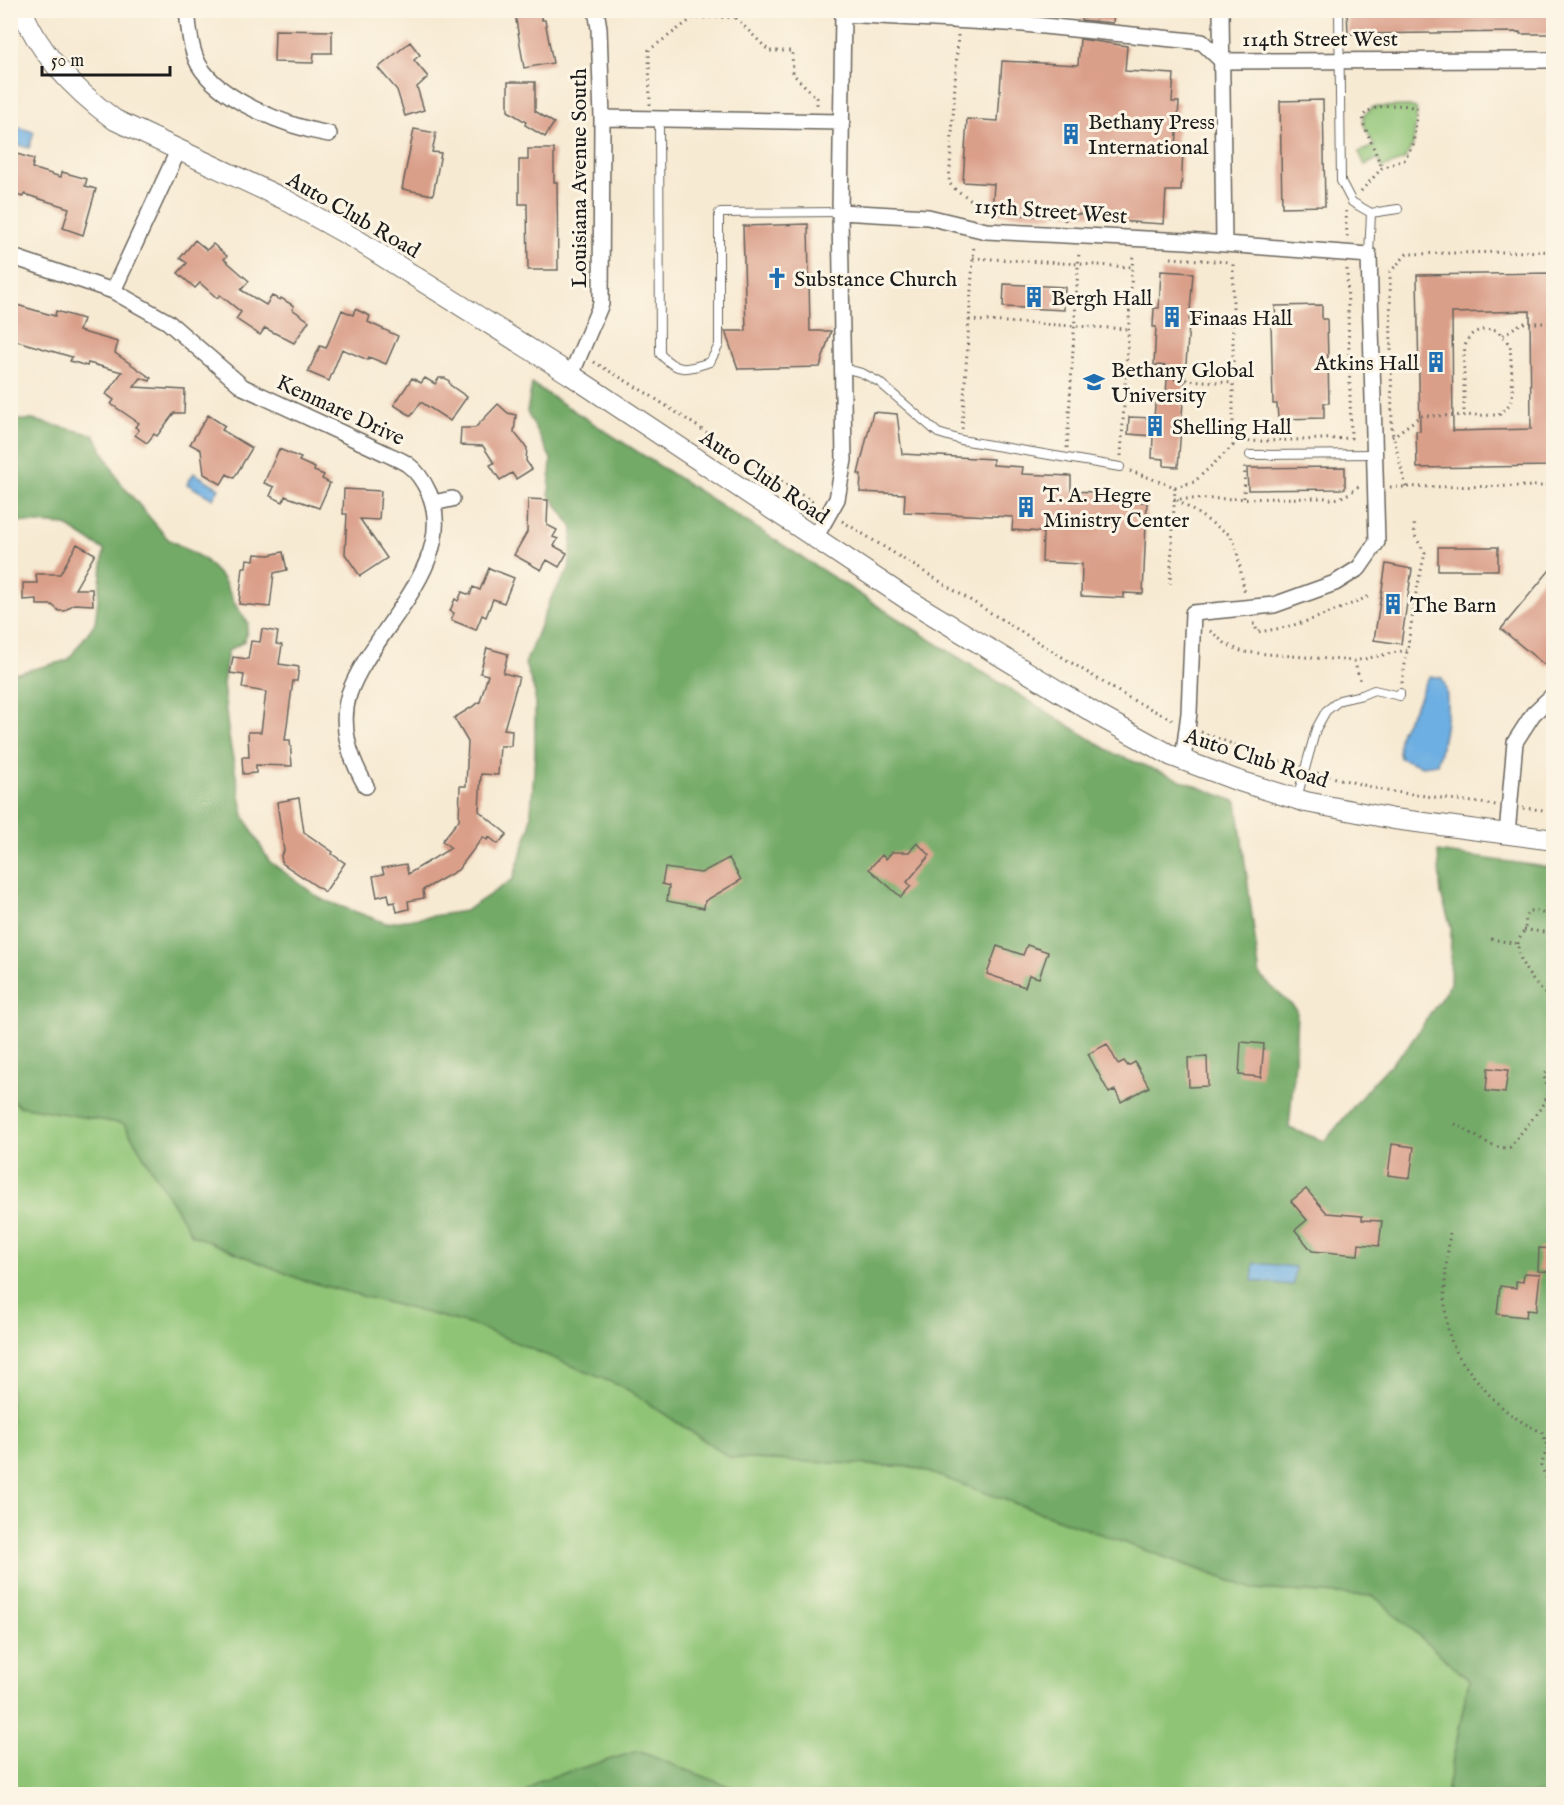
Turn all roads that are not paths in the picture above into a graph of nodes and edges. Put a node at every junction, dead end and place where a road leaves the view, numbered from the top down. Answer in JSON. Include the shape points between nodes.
{"nodes":[{"id":1,"x":22,"y":10,"type":"edge"},
{"id":2,"x":187,"y":10,"type":"edge"},
{"id":3,"x":596,"y":10,"type":"edge"},
{"id":4,"x":1221,"y":10,"type":"edge"},
{"id":5,"x":1339,"y":10,"type":"edge"},
{"id":6,"x":1554,"y":60,"type":"edge"},
{"id":7,"x":1341,"y":61,"type":"junction"},
{"id":8,"x":1222,"y":62,"type":"junction"},
{"id":9,"x":602,"y":118,"type":"junction"},
{"id":10,"x":654,"y":118,"type":"junction"},
{"id":11,"x":842,"y":122,"type":"junction"},
{"id":12,"x":329,"y":134,"type":"dead end"},
{"id":13,"x":178,"y":151,"type":"junction"},
{"id":14,"x":1398,"y":209,"type":"dead end"},
{"id":15,"x":840,"y":212,"type":"junction"},
{"id":16,"x":1371,"y":213,"type":"junction"},
{"id":17,"x":1224,"y":244,"type":"junction"},
{"id":18,"x":1370,"y":255,"type":"junction"},
{"id":19,"x":10,"y":256,"type":"edge"},
{"id":20,"x":113,"y":291,"type":"junction"},
{"id":21,"x":843,"y":368,"type":"junction"},
{"id":22,"x":571,"y":375,"type":"junction"},
{"id":23,"x":1375,"y":454,"type":"junction"},
{"id":24,"x":1250,"y":455,"type":"road end"},
{"id":25,"x":1120,"y":467,"type":"road end"},
{"id":26,"x":452,"y":499,"type":"dead end"},
{"id":27,"x":434,"y":503,"type":"junction"},
{"id":28,"x":815,"y":538,"type":"junction"},
{"id":29,"x":1401,"y":693,"type":"road end"},
{"id":30,"x":1554,"y":694,"type":"edge"},
{"id":31,"x":1183,"y":760,"type":"junction"},
{"id":32,"x":366,"y":786,"type":"dead end"},
{"id":33,"x":1297,"y":799,"type":"junction"},
{"id":34,"x":1507,"y":834,"type":"junction"},
{"id":35,"x":1554,"y":840,"type":"edge"}],
"edges":[{"from":1,"to":13,"type":"street","name":"Auto Club Road","via":[[49,57],[92,103],[115,120]]},
{"from":2,"to":12,"type":"street","via":[[198,64],[211,81],[238,100],[282,121]]},
{"from":3,"to":9,"type":"street","name":"Louisiana Avenue South"},
{"from":4,"to":8,"type":"street"},
{"from":5,"to":7,"type":"lane"},
{"from":6,"to":7,"type":"street","name":"114th Street West"},
{"from":7,"to":8,"type":"street","name":"114th Street West"},
{"from":7,"to":16,"type":"lane","via":[[1341,181],[1352,202]]},
{"from":8,"to":11,"type":"street","name":"114th Street West","via":[[1202,42],[1024,24],[843,14]]},
{"from":8,"to":17,"type":"street"},
{"from":9,"to":10,"type":"street"},
{"from":9,"to":22,"type":"street","name":"Louisiana Avenue South","via":[[601,304]]},
{"from":10,"to":11,"type":"street"},
{"from":10,"to":15,"type":"lane","via":[[660,354],[672,366],[689,369],[710,362],[719,345],[719,213]]},
{"from":11,"to":15,"type":"street"},
{"from":13,"to":20,"type":"street"},
{"from":13,"to":22,"type":"street","name":"Auto Club Road","via":[[284,199],[339,230]]},
{"from":14,"to":16,"type":"lane"},
{"from":15,"to":17,"type":"street","name":"115th Street West","via":[[928,217],[987,231]]},
{"from":15,"to":21,"type":"street"},
{"from":16,"to":18,"type":"lane"},
{"from":17,"to":18,"type":"street","name":"115th Street West"},
{"from":18,"to":23,"type":"street"},
{"from":19,"to":20,"type":"street","name":"Kenmare Drive"},
{"from":20,"to":27,"type":"street","name":"Kenmare Drive","via":[[168,322],[243,387],[408,465],[424,482]]},
{"from":21,"to":25,"type":"lane","via":[[879,382],[938,433]]},
{"from":21,"to":28,"type":"street","via":[[844,460],[837,499]]},
{"from":22,"to":28,"type":"street","name":"Auto Club Road"},
{"from":23,"to":24,"type":"lane"},
{"from":23,"to":31,"type":"street","via":[[1377,542],[1359,568],[1335,583],[1274,605],[1193,613]]},
{"from":26,"to":27,"type":"street"},
{"from":27,"to":32,"type":"street","name":"Kenmare Drive","via":[[437,527],[433,550],[349,695],[345,718],[347,742]]},
{"from":28,"to":31,"type":"street","name":"Auto Club Road","via":[[1101,717]]},
{"from":29,"to":33,"type":"lane","via":[[1400,696],[1374,690],[1340,700],[1326,711],[1316,729]]},
{"from":30,"to":34,"type":"street","via":[[1533,714],[1515,742]]},
{"from":31,"to":33,"type":"street","name":"Auto Club Road"},
{"from":33,"to":34,"type":"street","name":"Auto Club Road","via":[[1394,819]]},
{"from":34,"to":35,"type":"street","name":"Auto Club Road"}]}
